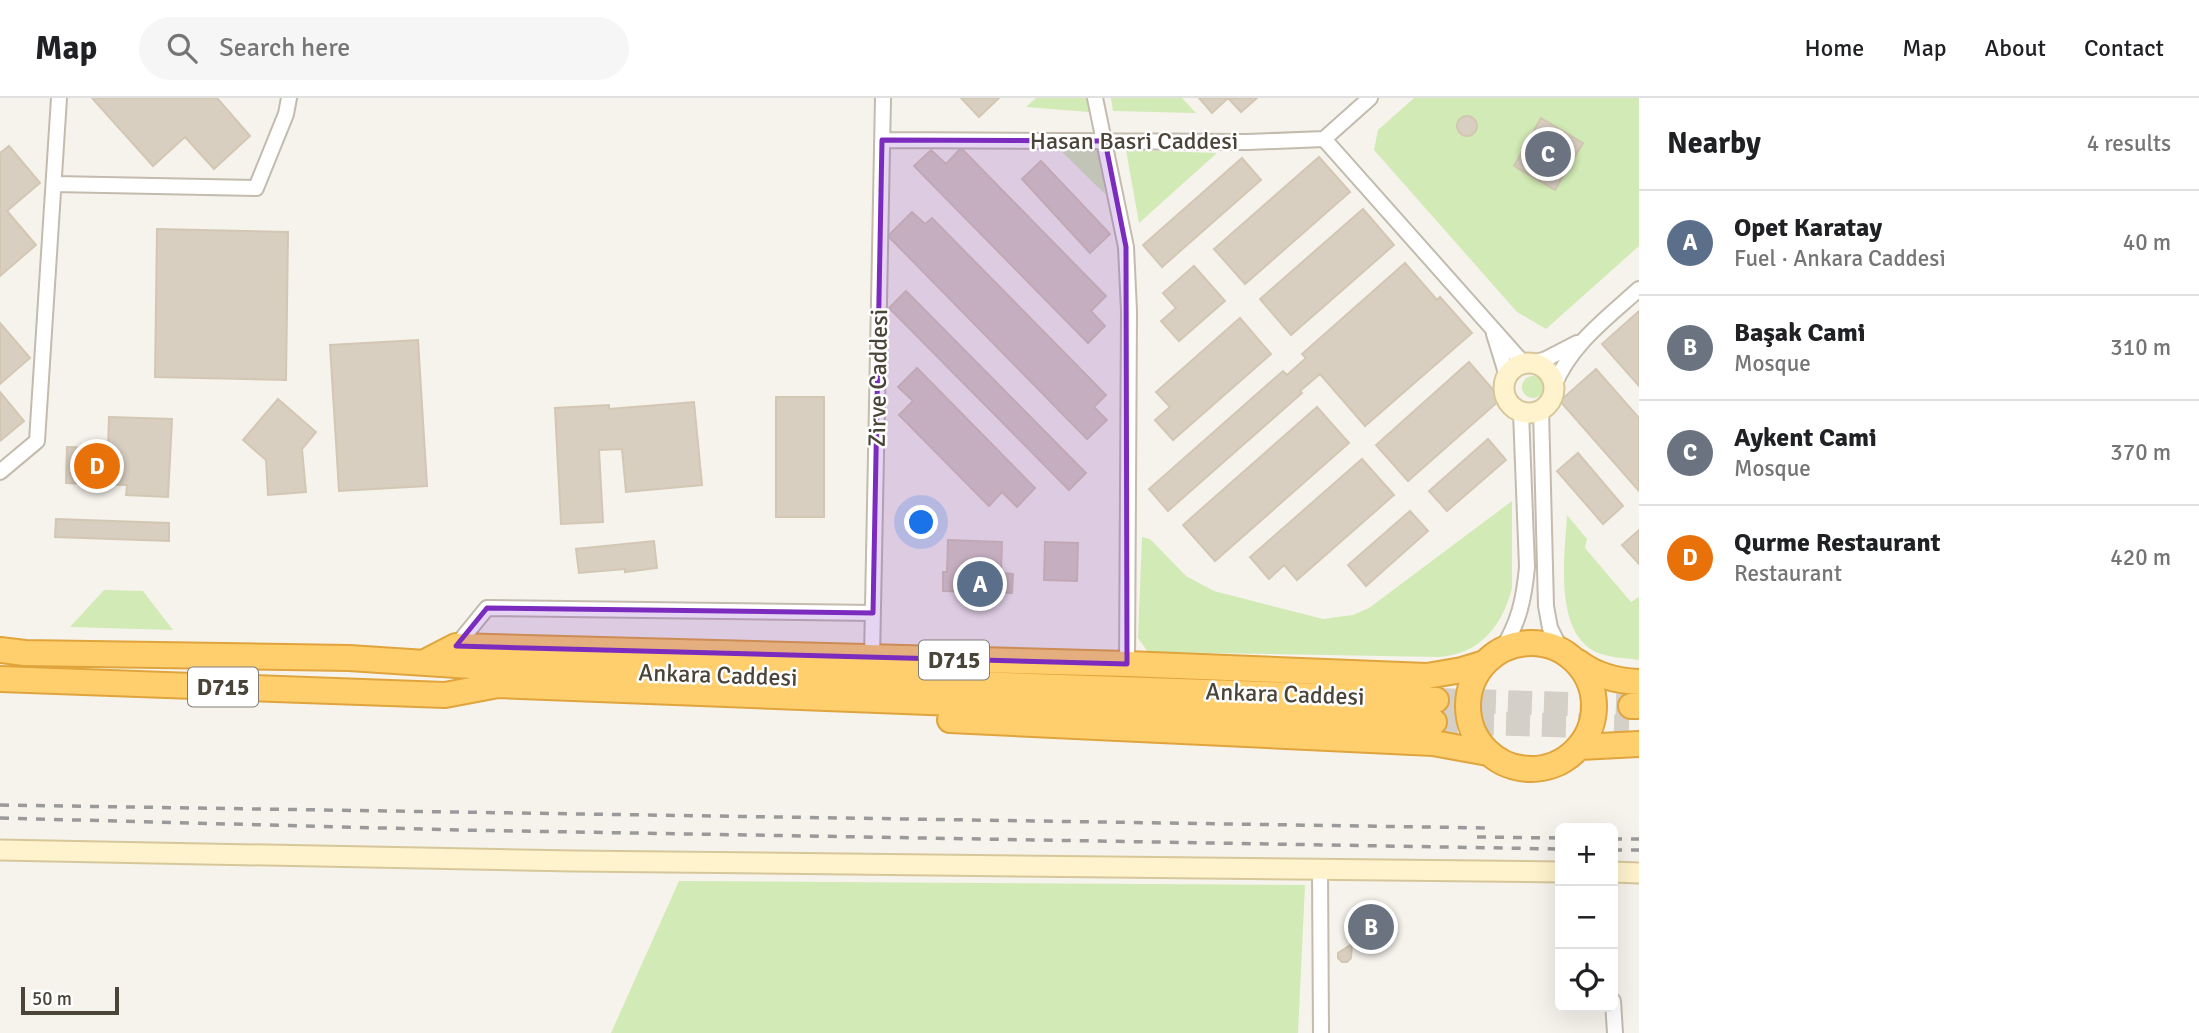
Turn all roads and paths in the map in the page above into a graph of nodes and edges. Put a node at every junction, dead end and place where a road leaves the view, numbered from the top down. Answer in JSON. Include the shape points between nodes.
{"nodes":[{"id":1,"x":59,"y":98,"type":"edge"},
{"id":2,"x":289,"y":98,"type":"edge"},
{"id":3,"x":883,"y":98,"type":"edge"},
{"id":4,"x":1095,"y":98,"type":"edge"},
{"id":5,"x":1370,"y":98,"type":"edge"},
{"id":6,"x":1324,"y":139,"type":"junction"},
{"id":7,"x":882,"y":140,"type":"junction"},
{"id":8,"x":1105,"y":141,"type":"junction"},
{"id":9,"x":54,"y":184,"type":"junction"},
{"id":10,"x":1639,"y":289,"type":"edge"},
{"id":11,"x":1492,"y":329,"type":"junction"},
{"id":12,"x":1582,"y":341,"type":"junction"},
{"id":13,"x":1528,"y":363,"type":"junction"},
{"id":14,"x":1507,"y":376,"type":"junction"},
{"id":15,"x":1554,"y":386,"type":"junction"},
{"id":16,"x":1541,"y":410,"type":"junction"},
{"id":17,"x":1521,"y":412,"type":"junction"},
{"id":18,"x":0,"y":472,"type":"edge"},
{"id":19,"x":873,"y":613,"type":"junction"},
{"id":20,"x":456,"y":646,"type":"junction"},
{"id":21,"x":0,"y":650,"type":"edge"},
{"id":22,"x":1568,"y":655,"type":"junction"},
{"id":23,"x":1493,"y":657,"type":"junction"},
{"id":24,"x":872,"y":658,"type":"junction"},
{"id":25,"x":426,"y":662,"type":"junction"},
{"id":26,"x":1126,"y":664,"type":"junction"},
{"id":27,"x":0,"y":679,"type":"edge"},
{"id":28,"x":1639,"y":682,"type":"edge"},
{"id":29,"x":445,"y":695,"type":"junction"},
{"id":30,"x":1635,"y":722,"type":"edge"},
{"id":31,"x":1580,"y":747,"type":"junction"},
{"id":32,"x":1488,"y":753,"type":"junction"},
{"id":33,"x":0,"y":850,"type":"edge"},
{"id":34,"x":1320,"y":869,"type":"junction"},
{"id":35,"x":1555,"y":872,"type":"edge"},
{"id":36,"x":1618,"y":872,"type":"edge"},
{"id":37,"x":1639,"y":873,"type":"edge"},
{"id":38,"x":1614,"y":1012,"type":"edge"},
{"id":39,"x":1321,"y":1033,"type":"edge"},
{"id":40,"x":1615,"y":1033,"type":"edge"}],
"edges":[{"from":1,"to":9,"type":"street"},
{"from":2,"to":9,"type":"street","via":[[256,188]]},
{"from":3,"to":7,"type":"street","name":"Zirve Caddesi"},
{"from":4,"to":8,"type":"street"},
{"from":5,"to":6,"type":"street"},
{"from":6,"to":8,"type":"street","name":"Hasan Basri Caddesi"},
{"from":6,"to":11,"type":"street"},
{"from":7,"to":8,"type":"street","name":"Hasan Basri Caddesi"},
{"from":7,"to":19,"type":"street","name":"Zirve Caddesi"},
{"from":8,"to":26,"type":"street","via":[[1126,247],[1128,286]]},
{"from":9,"to":18,"type":"street","via":[[37,441]]},
{"from":10,"to":12,"type":"street"},
{"from":11,"to":13,"type":"street"},
{"from":11,"to":14,"type":"street"},
{"from":12,"to":13,"type":"street"},
{"from":12,"to":15,"type":"street"},
{"from":13,"to":14,"type":"street"},
{"from":13,"to":15,"type":"street","via":[[1548,371]]},
{"from":14,"to":17,"type":"street","via":[[1505,394],[1510,405]]},
{"from":15,"to":16,"type":"street","via":[[1552,399]]},
{"from":16,"to":17,"type":"street"},
{"from":16,"to":22,"type":"street","via":[[1546,606],[1550,628]]},
{"from":17,"to":23,"type":"street","via":[[1525,590],[1520,615]]},
{"from":19,"to":20,"type":"street","via":[[487,608]]},
{"from":19,"to":24,"type":"street","name":"Zirve Caddesi"},
{"from":20,"to":24,"type":"highway","number":"D715"},
{"from":20,"to":25,"type":"highway","number":"D715"},
{"from":21,"to":25,"type":"highway","name":"Ankara Caddesi","number":"D715"},
{"from":22,"to":23,"type":"highway","via":[[1544,644],[1526,643]]},
{"from":22,"to":28,"type":"highway","via":[[1600,675]]},
{"from":22,"to":31,"type":"highway","via":[[1587,676],[1594,694],[1590,731]]},
{"from":23,"to":26,"type":"highway","number":"D715","via":[[1462,670],[1427,676]]},
{"from":23,"to":32,"type":"highway","via":[[1474,679],[1468,699],[1476,737]]},
{"from":24,"to":26,"type":"highway","number":"D715"},
{"from":25,"to":29,"type":"highway","name":"Ankara Caddesi","number":"D715","via":[[1435,711],[498,685]]},
{"from":27,"to":29,"type":"highway","name":"Ankara Caddesi","number":"D715"},
{"from":29,"to":32,"type":"highway","via":[[1433,743]]},
{"from":30,"to":31,"type":"highway"},
{"from":31,"to":32,"type":"highway","via":[[1564,760],[1535,769],[1506,764]]},
{"from":33,"to":34,"type":"street"},
{"from":34,"to":35,"type":"street"},
{"from":34,"to":39,"type":"street"},
{"from":36,"to":37,"type":"street"},
{"from":38,"to":40,"type":"street"}]}
